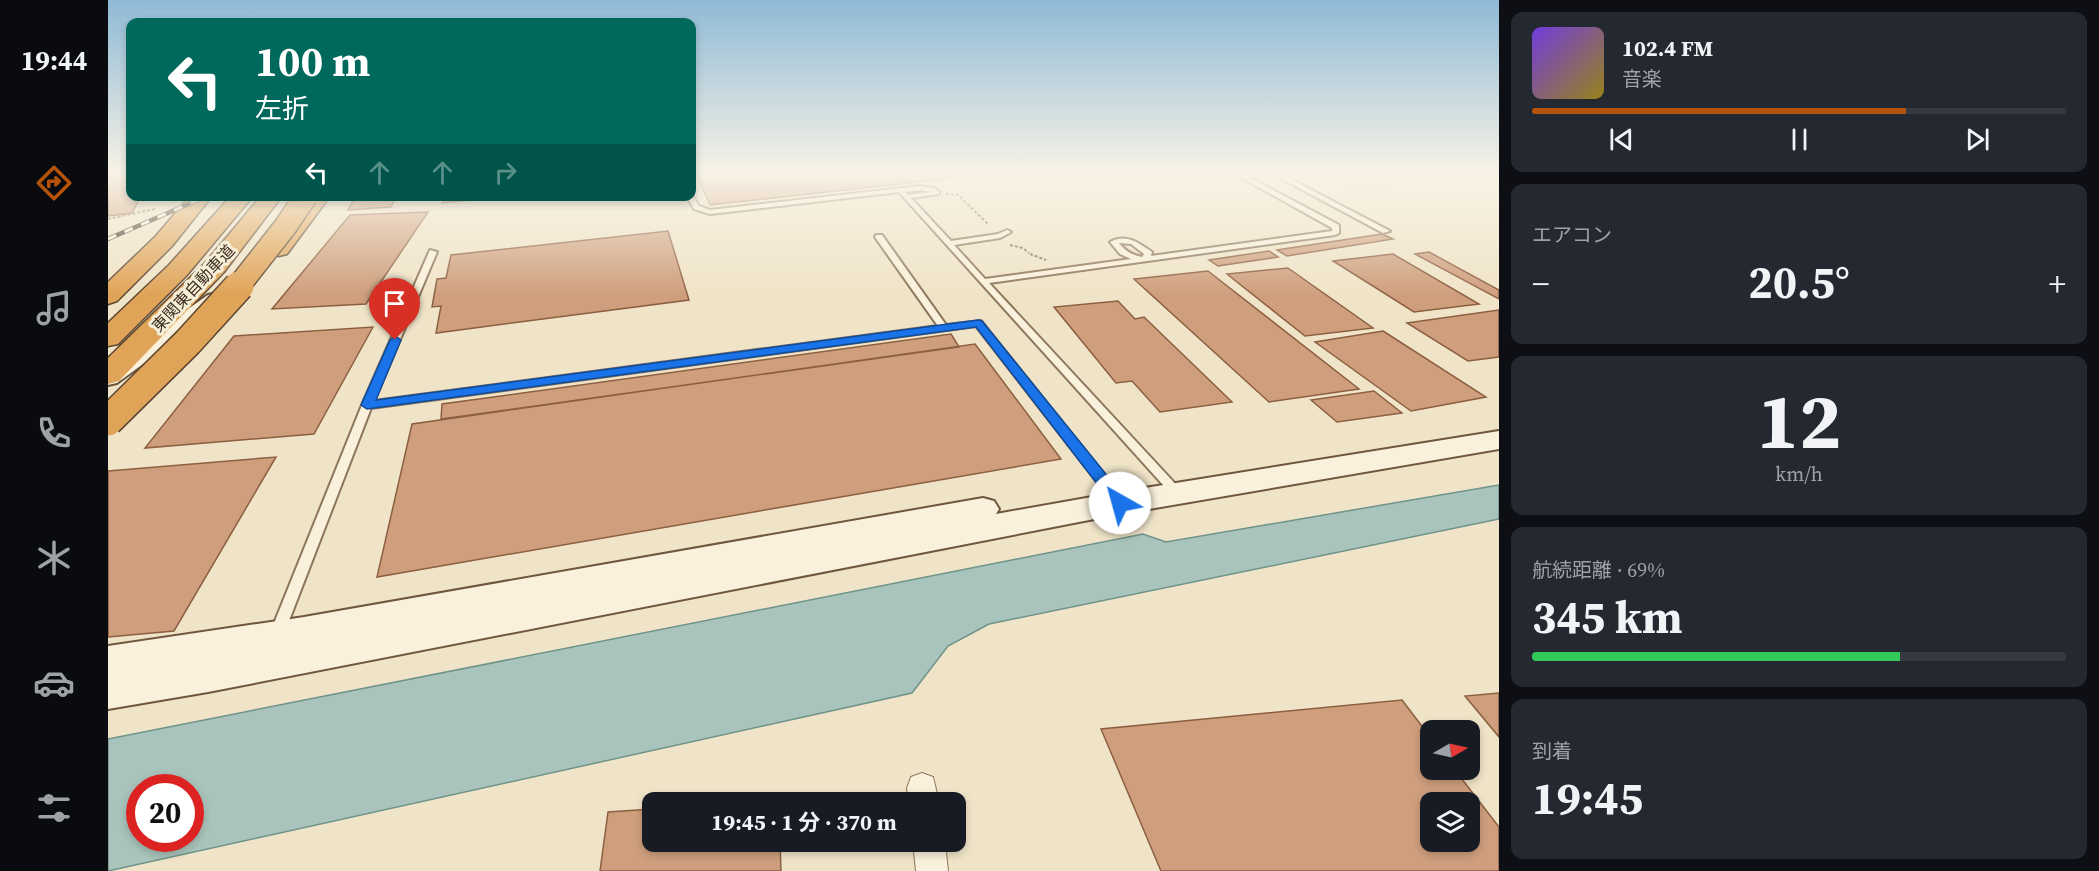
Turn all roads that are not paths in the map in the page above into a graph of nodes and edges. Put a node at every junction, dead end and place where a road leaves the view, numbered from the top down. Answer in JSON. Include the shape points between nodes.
{"nodes":[{"id":1,"x":176,"y":214,"type":"edge"},
{"id":2,"x":183,"y":214,"type":"edge"},
{"id":3,"x":227,"y":214,"type":"edge"},
{"id":4,"x":258,"y":214,"type":"edge"},
{"id":5,"x":294,"y":214,"type":"edge"},
{"id":6,"x":306,"y":214,"type":"edge"},
{"id":7,"x":922,"y":214,"type":"edge"},
{"id":8,"x":1311,"y":214,"type":"edge"},
{"id":9,"x":1352,"y":214,"type":"edge"},
{"id":10,"x":1386,"y":231,"type":"dead end"},
{"id":11,"x":1006,"y":236,"type":"road end"},
{"id":12,"x":879,"y":237,"type":"dead end"},
{"id":13,"x":950,"y":243,"type":"junction"},
{"id":14,"x":282,"y":245,"type":"junction"},
{"id":15,"x":433,"y":252,"type":"dead end"},
{"id":16,"x":108,"y":274,"type":"edge"},
{"id":17,"x":985,"y":281,"type":"junction"},
{"id":18,"x":108,"y":296,"type":"edge"},
{"id":19,"x":944,"y":328,"type":"junction"},
{"id":20,"x":108,"y":338,"type":"edge"},
{"id":21,"x":108,"y":376,"type":"edge"},
{"id":22,"x":367,"y":405,"type":"junction"},
{"id":23,"x":108,"y":412,"type":"edge"},
{"id":24,"x":108,"y":421,"type":"edge"},
{"id":25,"x":1499,"y":423,"type":"edge"},
{"id":26,"x":1499,"y":440,"type":"edge"},
{"id":27,"x":1170,"y":485,"type":"junction"},
{"id":28,"x":1114,"y":495,"type":"junction"},
{"id":29,"x":270,"y":651,"type":"junction"},
{"id":30,"x":108,"y":663,"type":"edge"},
{"id":31,"x":108,"y":691,"type":"edge"},
{"id":32,"x":929,"y":852,"type":"edge"},
{"id":33,"x":932,"y":871,"type":"edge"}],
"edges":[{"from":1,"to":16,"type":"highway"},
{"from":2,"to":18,"type":"highway","via":[[164,241]]},
{"from":3,"to":20,"type":"highway","name":"東関東自動車道","via":[[178,270]]},
{"from":4,"to":21,"type":"highway","name":"東関東自動車道","via":[[208,274]]},
{"from":5,"to":24,"type":"highway","bridge":true,"via":[[227,300]]},
{"from":6,"to":14,"type":"highway"},
{"from":7,"to":13,"type":"lane"},
{"from":8,"to":17,"type":"lane","via":[[1336,227],[1335,233]]},
{"from":9,"to":10,"type":"lane"},
{"from":11,"to":13,"type":"lane"},
{"from":12,"to":19,"type":"lane"},
{"from":13,"to":17,"type":"lane"},
{"from":14,"to":21,"type":"street","via":[[171,334]]},
{"from":14,"to":23,"type":"highway","via":[[213,317]]},
{"from":15,"to":22,"type":"lane"},
{"from":17,"to":27,"type":"lane"},
{"from":19,"to":22,"type":"lane"},
{"from":19,"to":28,"type":"lane","via":[[978,323]]},
{"from":22,"to":29,"type":"lane"},
{"from":25,"to":27,"type":"street"},
{"from":26,"to":27,"type":"street"},
{"from":27,"to":28,"type":"street"},
{"from":28,"to":29,"type":"street"},
{"from":29,"to":30,"type":"street"},
{"from":29,"to":31,"type":"street"},
{"from":32,"to":33,"type":"street"}]}
